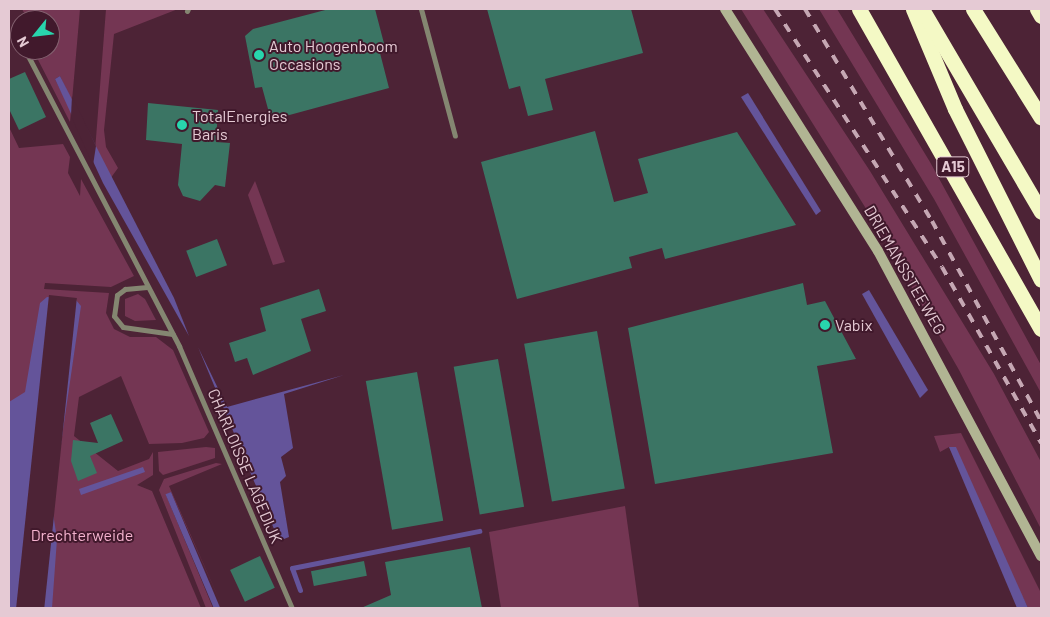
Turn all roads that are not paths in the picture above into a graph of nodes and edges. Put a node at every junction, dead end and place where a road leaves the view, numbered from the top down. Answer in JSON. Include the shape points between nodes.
{"nodes":[{"id":1,"x":420,"y":9,"type":"edge"},
{"id":2,"x":725,"y":9,"type":"edge"},
{"id":3,"x":859,"y":9,"type":"edge"},
{"id":4,"x":913,"y":9,"type":"edge"},
{"id":5,"x":922,"y":9,"type":"edge"},
{"id":6,"x":973,"y":9,"type":"edge"},
{"id":7,"x":1037,"y":9,"type":"edge"},
{"id":8,"x":1041,"y":16,"type":"edge"},
{"id":9,"x":30,"y":60,"type":"edge"},
{"id":10,"x":1028,"y":99,"type":"junction"},
{"id":11,"x":1041,"y":118,"type":"edge"},
{"id":12,"x":1041,"y":123,"type":"edge"},
{"id":13,"x":455,"y":136,"type":"dead end"},
{"id":14,"x":1041,"y":212,"type":"edge"},
{"id":15,"x":1041,"y":280,"type":"edge"},
{"id":16,"x":147,"y":287,"type":"junction"},
{"id":17,"x":1041,"y":329,"type":"edge"},
{"id":18,"x":173,"y":334,"type":"junction"},
{"id":19,"x":1041,"y":556,"type":"edge"},
{"id":20,"x":292,"y":608,"type":"edge"}],
"edges":[{"from":1,"to":13,"type":"street"},
{"from":2,"to":19,"type":"main road","name":"DRIEMANSSTEEWEG","via":[[878,251]]},
{"from":3,"to":17,"type":"highway","number":"A15"},
{"from":4,"to":15,"type":"highway","number":"A15","via":[[955,109]]},
{"from":5,"to":14,"type":"highway"},
{"from":6,"to":10,"type":"highway"},
{"from":7,"to":8,"type":"highway"},
{"from":9,"to":16,"type":"street","name":"CHARLOISSE LAGEDIJK"},
{"from":10,"to":11,"type":"highway"},
{"from":10,"to":12,"type":"highway"},
{"from":16,"to":18,"type":"street","name":"CHARLOISSE LAGEDIJK"},
{"from":16,"to":18,"type":"street","via":[[125,289],[117,295],[114,316],[123,327]]},
{"from":18,"to":20,"type":"street","name":"CHARLOISSE LAGEDIJK"}]}
